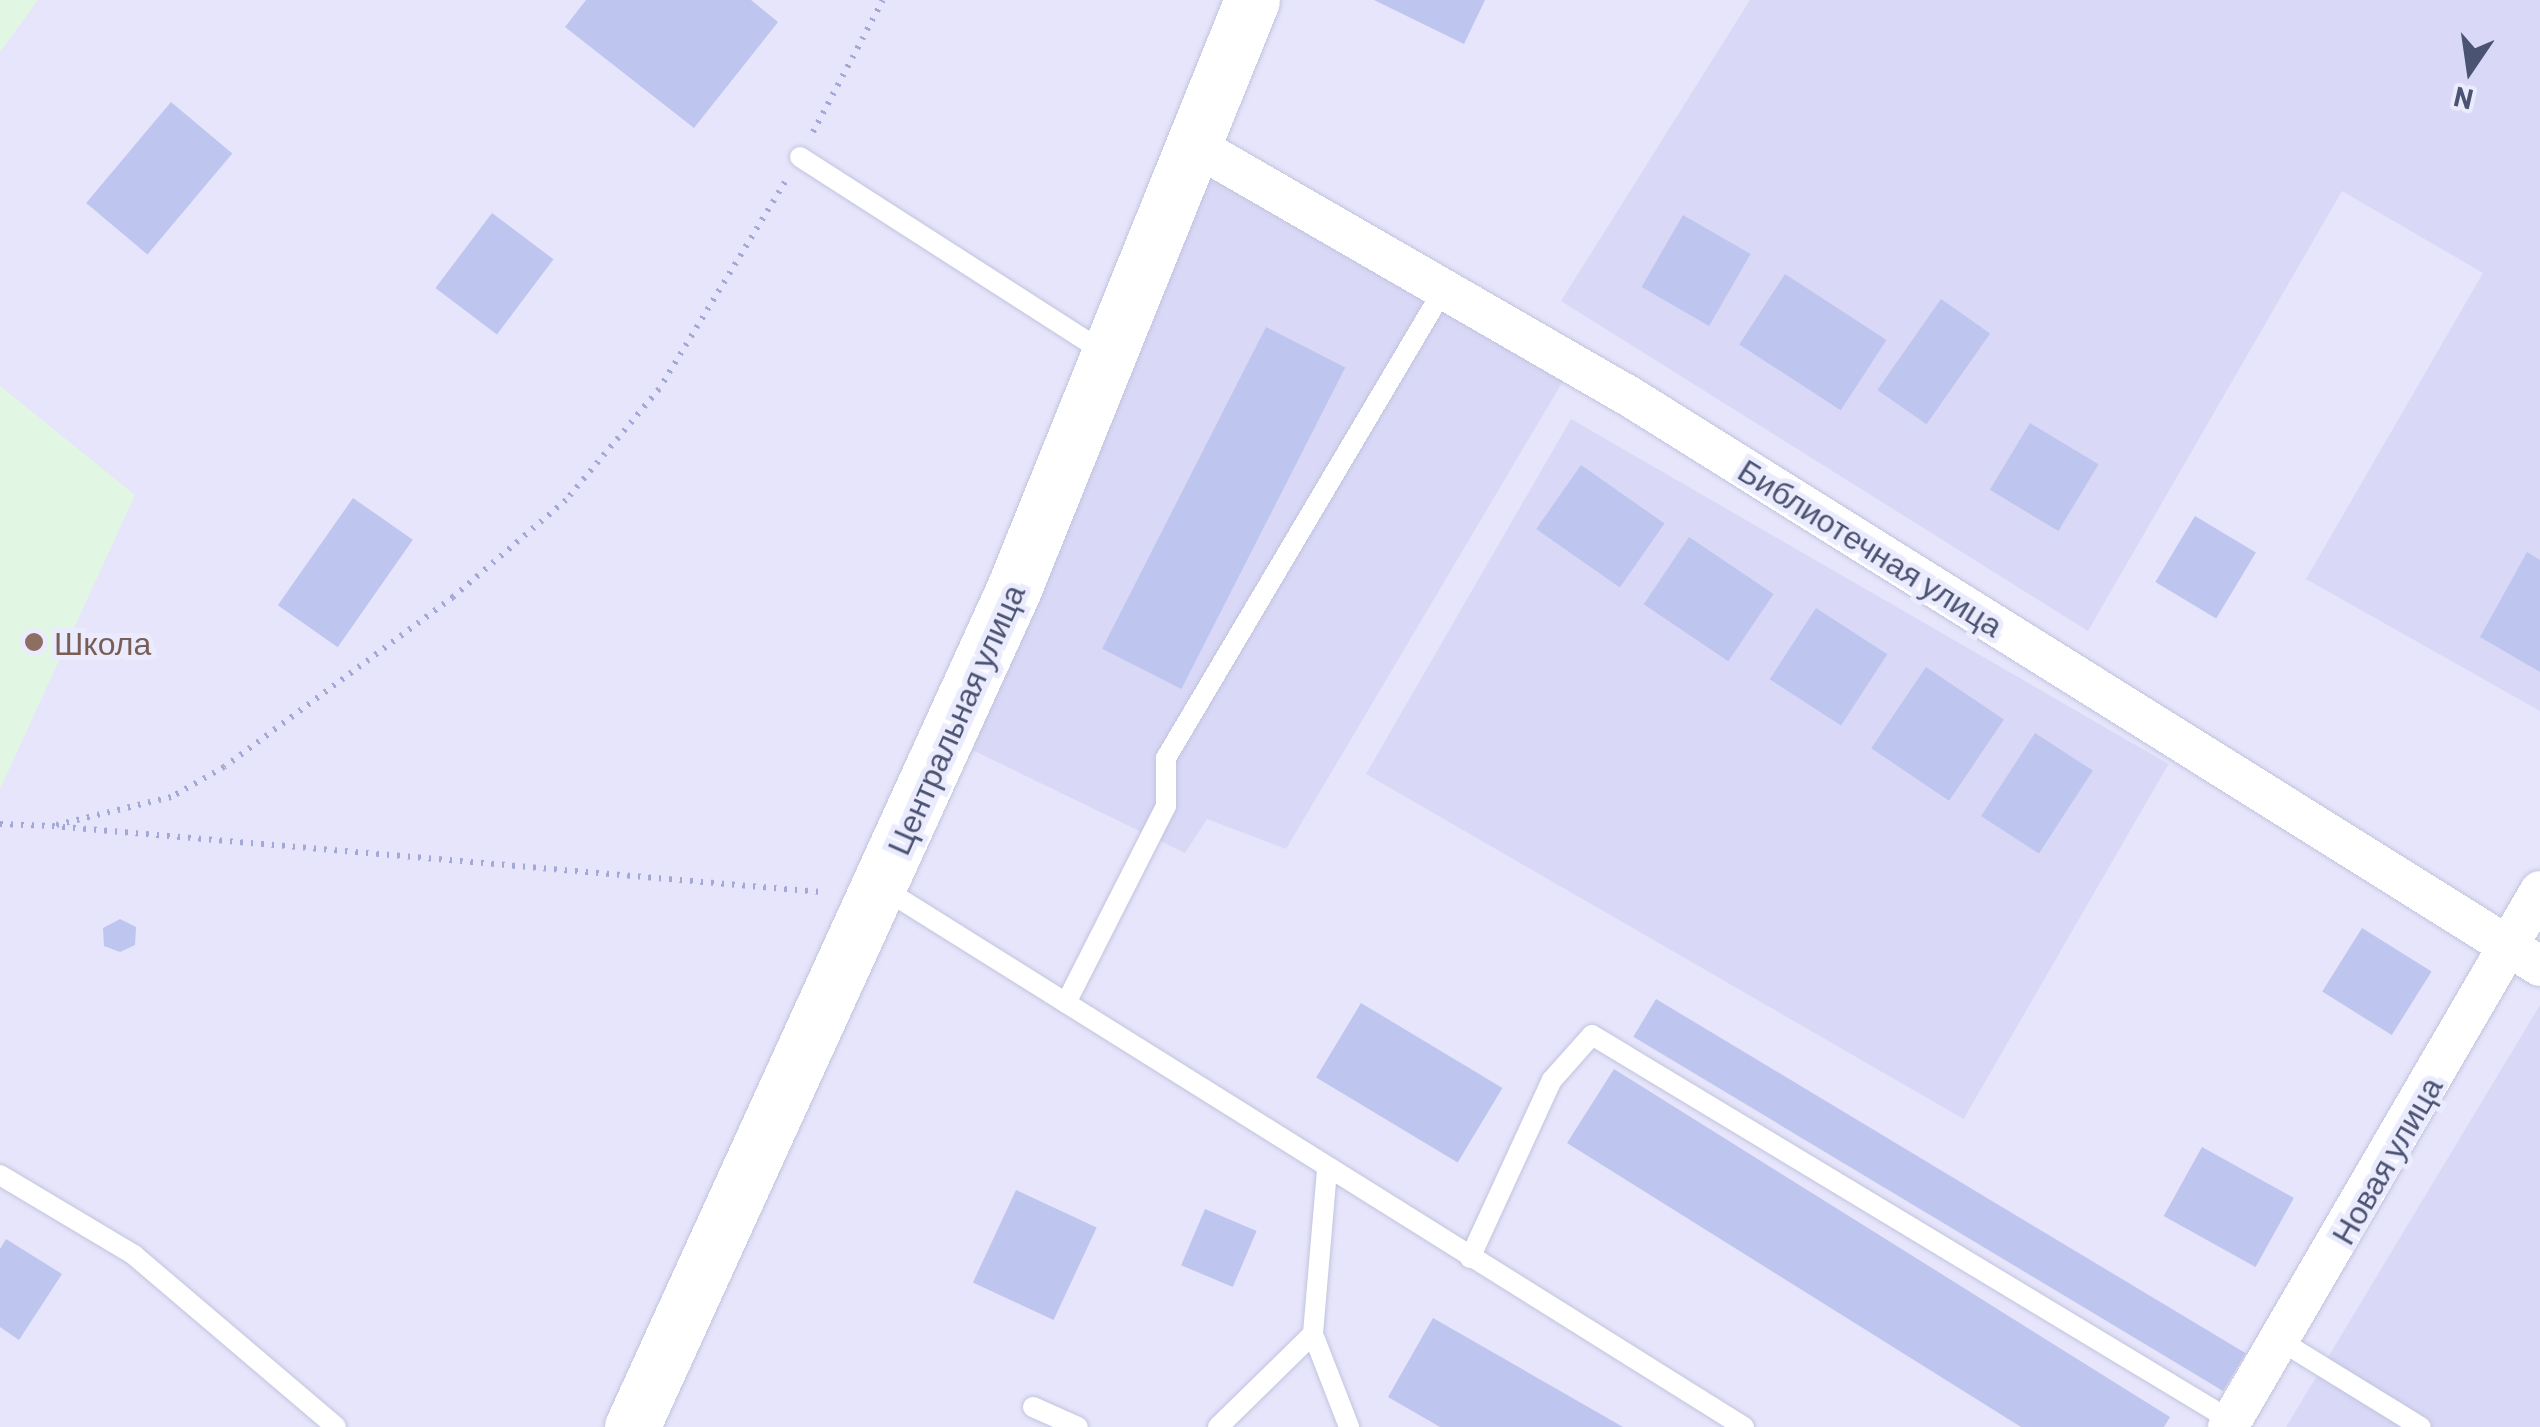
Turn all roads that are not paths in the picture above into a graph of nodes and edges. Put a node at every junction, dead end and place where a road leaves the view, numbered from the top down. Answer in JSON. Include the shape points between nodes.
{"nodes":[{"id":1,"x":1252,"y":0,"type":"edge"},
{"id":2,"x":1192,"y":144,"type":"junction"},
{"id":3,"x":800,"y":156,"type":"road end"},
{"id":4,"x":1444,"y":288,"type":"junction"},
{"id":5,"x":1110,"y":356,"type":"junction"},
{"id":6,"x":2540,"y":891,"type":"edge"},
{"id":7,"x":874,"y":899,"type":"junction"},
{"id":8,"x":2525,"y":957,"type":"edge"},
{"id":9,"x":1066,"y":1003,"type":"junction"},
{"id":10,"x":1328,"y":1170,"type":"junction"},
{"id":11,"x":0,"y":1175,"type":"edge"},
{"id":12,"x":1470,"y":1258,"type":"junction"},
{"id":13,"x":1313,"y":1334,"type":"junction"},
{"id":14,"x":2281,"y":1341,"type":"junction"},
{"id":15,"x":1032,"y":1407,"type":"dead end"},
{"id":16,"x":2230,"y":1424,"type":"edge"},
{"id":17,"x":336,"y":1427,"type":"edge"},
{"id":18,"x":632,"y":1427,"type":"edge"},
{"id":19,"x":1078,"y":1427,"type":"edge"},
{"id":20,"x":1218,"y":1427,"type":"edge"},
{"id":21,"x":1349,"y":1427,"type":"edge"},
{"id":22,"x":1744,"y":1427,"type":"edge"},
{"id":23,"x":2421,"y":1427,"type":"edge"}],
"edges":[{"from":1,"to":2,"type":"main road","name":"Центральная улица"},
{"from":2,"to":4,"type":"street","name":"Библиотечная улица"},
{"from":2,"to":5,"type":"main road","name":"Центральная улица"},
{"from":3,"to":5,"type":"lane"},
{"from":4,"to":8,"type":"street","name":"Библиотечная улица","via":[[1624,393]]},
{"from":4,"to":9,"type":"lane","via":[[1166,758],[1166,806]]},
{"from":5,"to":7,"type":"main road","name":"Центральная улица"},
{"from":6,"to":8,"type":"street","name":"Новая улица"},
{"from":7,"to":9,"type":"lane"},
{"from":7,"to":18,"type":"main road","name":"Центральная улица"},
{"from":8,"to":14,"type":"street","name":"Новая улица"},
{"from":9,"to":10,"type":"lane"},
{"from":10,"to":12,"type":"lane"},
{"from":10,"to":13,"type":"lane"},
{"from":11,"to":17,"type":"lane","via":[[134,1255]]},
{"from":12,"to":16,"type":"lane","via":[[1552,1080],[1592,1035]]},
{"from":12,"to":22,"type":"lane"},
{"from":13,"to":20,"type":"lane"},
{"from":13,"to":21,"type":"lane"},
{"from":14,"to":16,"type":"street","name":"Новая улица"},
{"from":14,"to":23,"type":"lane"},
{"from":15,"to":19,"type":"lane"}]}
